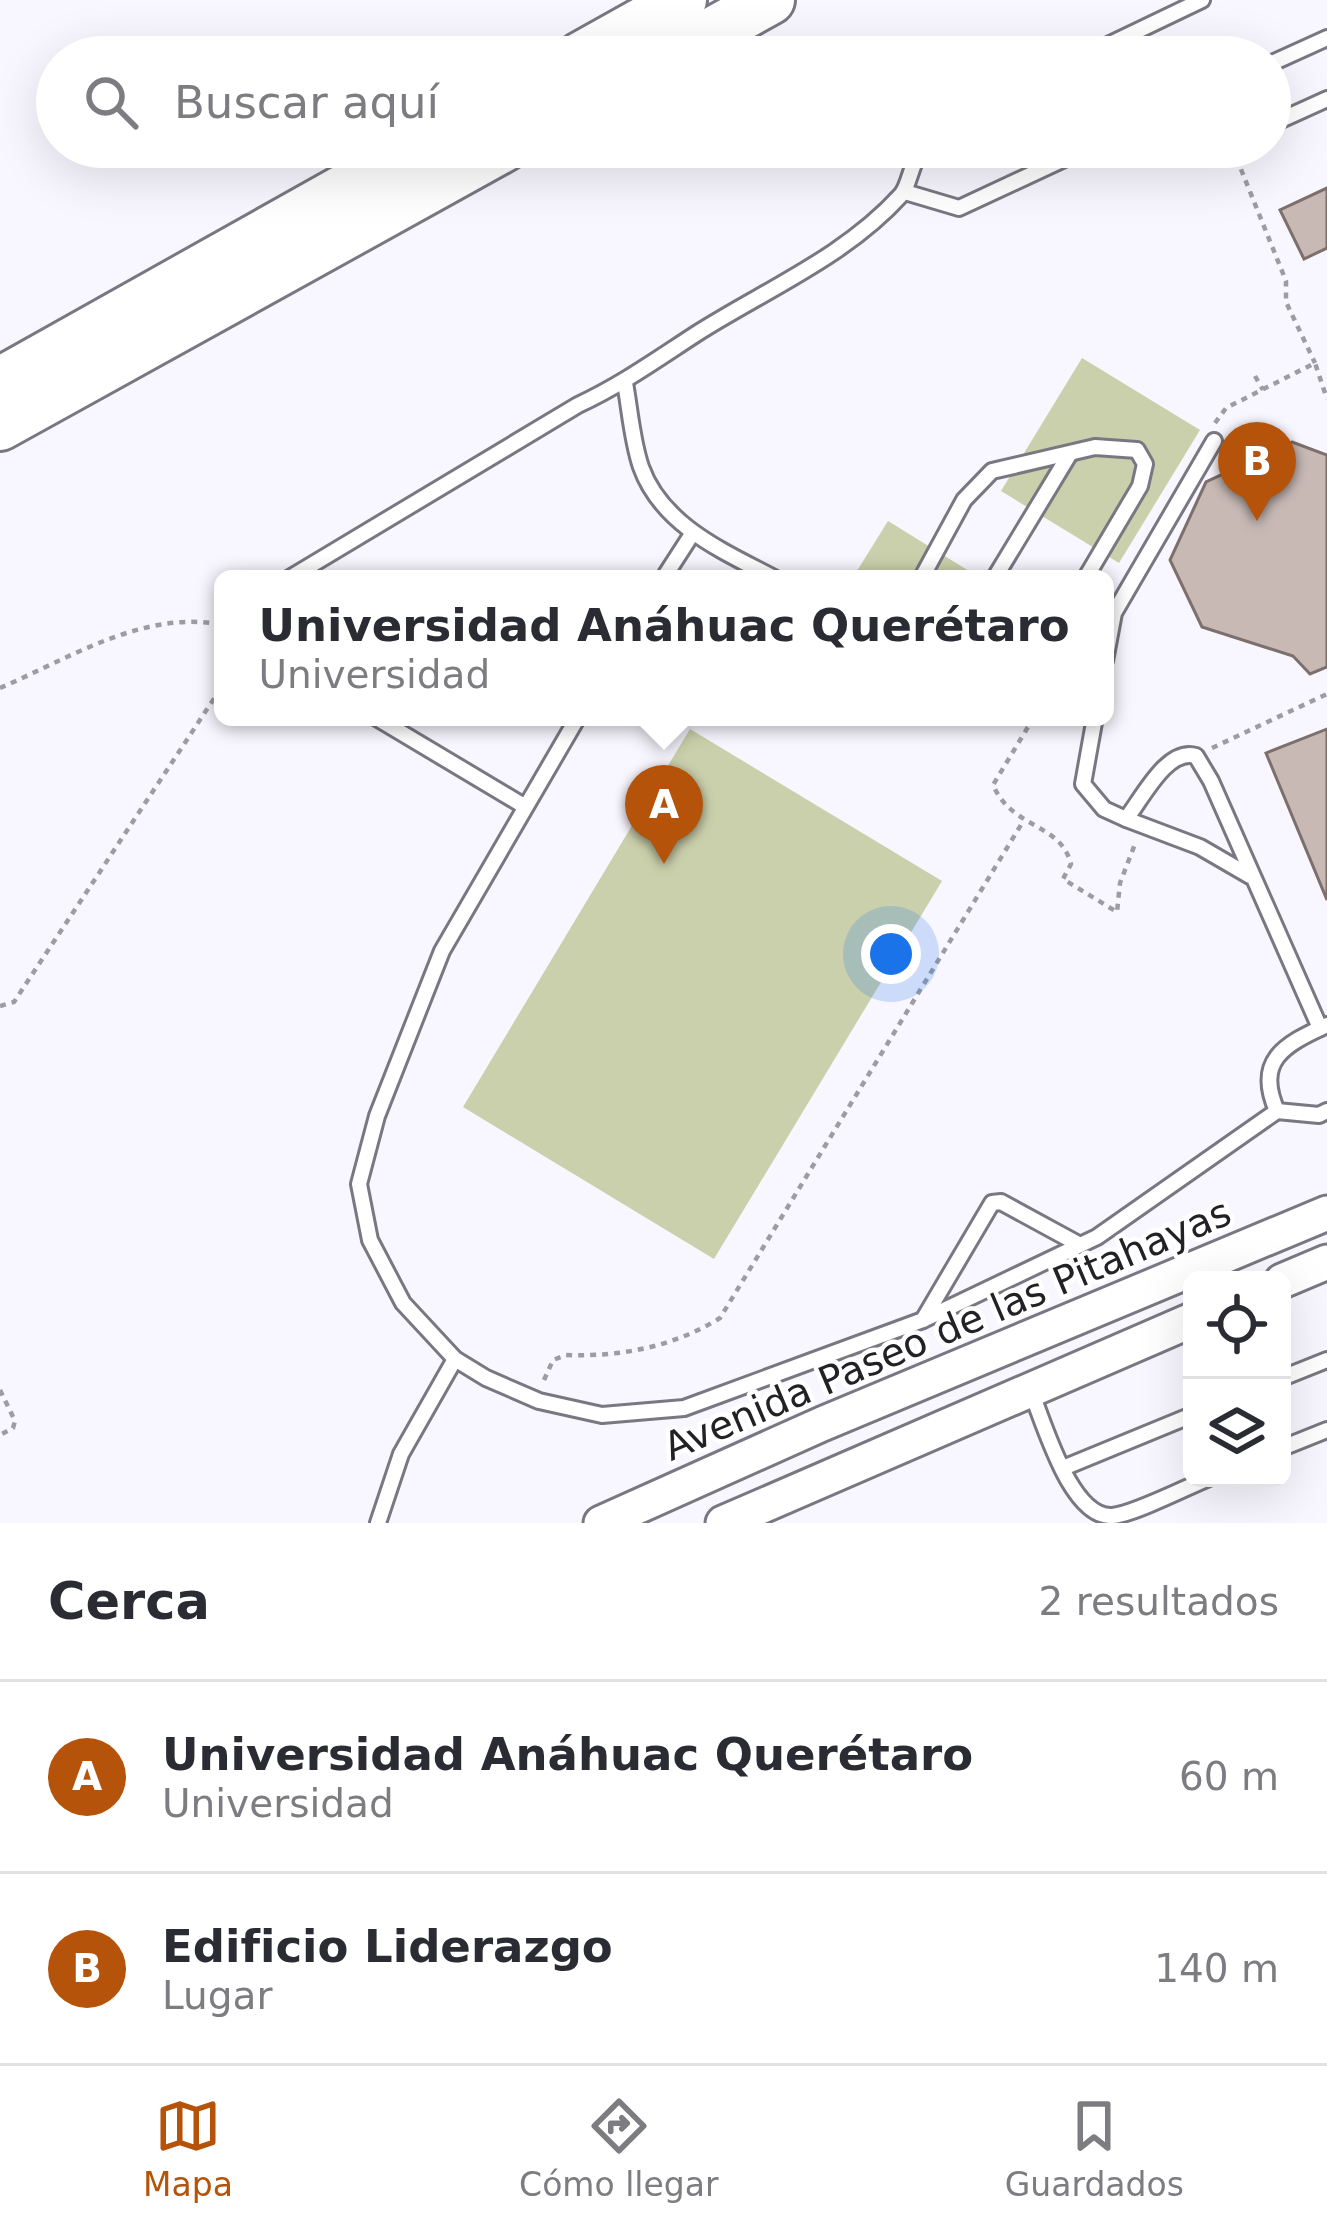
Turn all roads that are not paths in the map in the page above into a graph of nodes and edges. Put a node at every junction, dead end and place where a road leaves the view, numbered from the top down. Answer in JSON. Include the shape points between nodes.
{"nodes":[{"id":1,"x":682,"y":0,"type":"edge"},
{"id":2,"x":770,"y":0,"type":"edge"},
{"id":3,"x":1202,"y":0,"type":"edge"},
{"id":4,"x":1132,"y":35,"type":"edge"},
{"id":5,"x":618,"y":36,"type":"edge"},
{"id":6,"x":705,"y":36,"type":"edge"},
{"id":7,"x":1327,"y":38,"type":"edge"},
{"id":8,"x":1291,"y":54,"type":"edge"},
{"id":9,"x":1327,"y":99,"type":"edge"},
{"id":10,"x":1291,"y":115,"type":"edge"},
{"id":11,"x":382,"y":168,"type":"edge"},
{"id":12,"x":466,"y":168,"type":"edge"},
{"id":13,"x":909,"y":168,"type":"edge"},
{"id":14,"x":1045,"y":168,"type":"edge"},
{"id":15,"x":905,"y":192,"type":"junction"},
{"id":16,"x":0,"y":382,"type":"edge"},
{"id":17,"x":625,"y":383,"type":"junction"},
{"id":18,"x":0,"y":426,"type":"edge"},
{"id":19,"x":1214,"y":442,"type":"dead end"},
{"id":20,"x":1069,"y":455,"type":"junction"},
{"id":21,"x":692,"y":534,"type":"junction"},
{"id":22,"x":303,"y":570,"type":"edge"},
{"id":23,"x":669,"y":570,"type":"edge"},
{"id":24,"x":759,"y":570,"type":"edge"},
{"id":25,"x":926,"y":570,"type":"edge"},
{"id":26,"x":999,"y":570,"type":"edge"},
{"id":27,"x":1090,"y":570,"type":"edge"},
{"id":28,"x":1114,"y":613,"type":"edge"},
{"id":29,"x":390,"y":726,"type":"edge"},
{"id":30,"x":573,"y":726,"type":"edge"},
{"id":31,"x":1094,"y":726,"type":"edge"},
{"id":32,"x":524,"y":806,"type":"junction"},
{"id":33,"x":1126,"y":819,"type":"junction"},
{"id":34,"x":1250,"y":876,"type":"junction"},
{"id":35,"x":1323,"y":1026,"type":"edge"},
{"id":36,"x":1277,"y":1111,"type":"junction"},
{"id":37,"x":1327,"y":1111,"type":"edge"},
{"id":38,"x":1327,"y":1213,"type":"edge"},
{"id":39,"x":1080,"y":1245,"type":"junction"},
{"id":40,"x":1327,"y":1262,"type":"edge"},
{"id":41,"x":1291,"y":1277,"type":"edge"},
{"id":42,"x":923,"y":1320,"type":"junction"},
{"id":43,"x":1183,"y":1323,"type":"edge"},
{"id":44,"x":455,"y":1359,"type":"junction"},
{"id":45,"x":1327,"y":1360,"type":"edge"},
{"id":46,"x":1291,"y":1374,"type":"edge"},
{"id":47,"x":1030,"y":1389,"type":"junction"},
{"id":48,"x":1183,"y":1419,"type":"edge"},
{"id":49,"x":822,"y":1424,"type":"junction"},
{"id":50,"x":1327,"y":1430,"type":"edge"},
{"id":51,"x":1291,"y":1444,"type":"edge"},
{"id":52,"x":1063,"y":1468,"type":"junction"},
{"id":53,"x":842,"y":1469,"type":"junction"},
{"id":54,"x":1187,"y":1487,"type":"edge"},
{"id":55,"x":378,"y":1523,"type":"edge"},
{"id":56,"x":602,"y":1523,"type":"edge"},
{"id":57,"x":722,"y":1523,"type":"edge"}],
"edges":[{"from":1,"to":5,"type":"highway"},
{"from":2,"to":6,"type":"highway"},
{"from":3,"to":4,"type":"lane"},
{"from":7,"to":8,"type":"lane"},
{"from":9,"to":10,"type":"lane"},
{"from":11,"to":16,"type":"highway"},
{"from":12,"to":18,"type":"highway"},
{"from":13,"to":15,"type":"lane"},
{"from":14,"to":15,"type":"lane","via":[[958,208]]},
{"from":15,"to":17,"type":"lane","via":[[843,247]]},
{"from":17,"to":21,"type":"lane","via":[[641,468]]},
{"from":17,"to":22,"type":"lane"},
{"from":19,"to":28,"type":"lane"},
{"from":20,"to":25,"type":"lane","via":[[992,471],[964,500]]},
{"from":20,"to":26,"type":"lane"},
{"from":20,"to":27,"type":"lane","via":[[1095,447],[1137,451],[1145,464]]},
{"from":21,"to":23,"type":"lane"},
{"from":21,"to":24,"type":"lane"},
{"from":29,"to":32,"type":"lane"},
{"from":30,"to":32,"type":"lane"},
{"from":31,"to":33,"type":"lane","via":[[1084,784],[1104,809]]},
{"from":32,"to":44,"type":"lane","via":[[442,951],[376,1116],[359,1184],[370,1240],[403,1303]]},
{"from":33,"to":34,"type":"lane"},
{"from":33,"to":34,"type":"lane","via":[[1174,757],[1196,756]]},
{"from":34,"to":35,"type":"lane"},
{"from":35,"to":36,"type":"lane","via":[[1269,1067],[1266,1086]]},
{"from":36,"to":37,"type":"lane"},
{"from":36,"to":39,"type":"lane"},
{"from":38,"to":49,"type":"street","name":"Avenida Paseo de las Pitahayas"},
{"from":39,"to":42,"type":"lane"},
{"from":39,"to":42,"type":"lane","via":[[992,1203]]},
{"from":40,"to":41,"type":"street"},
{"from":42,"to":44,"type":"lane","via":[[685,1408],[602,1415],[539,1401]]},
{"from":43,"to":47,"type":"street"},
{"from":44,"to":55,"type":"lane","via":[[400,1454]]},
{"from":45,"to":46,"type":"lane"},
{"from":47,"to":52,"type":"lane"},
{"from":47,"to":53,"type":"street"},
{"from":48,"to":52,"type":"lane"},
{"from":49,"to":53,"type":"street"},
{"from":49,"to":56,"type":"street","name":"Avenida Paseo de las Pitahayas"},
{"from":50,"to":51,"type":"lane"},
{"from":52,"to":54,"type":"lane","via":[[1077,1499],[1114,1517]]},
{"from":53,"to":57,"type":"street"}]}
